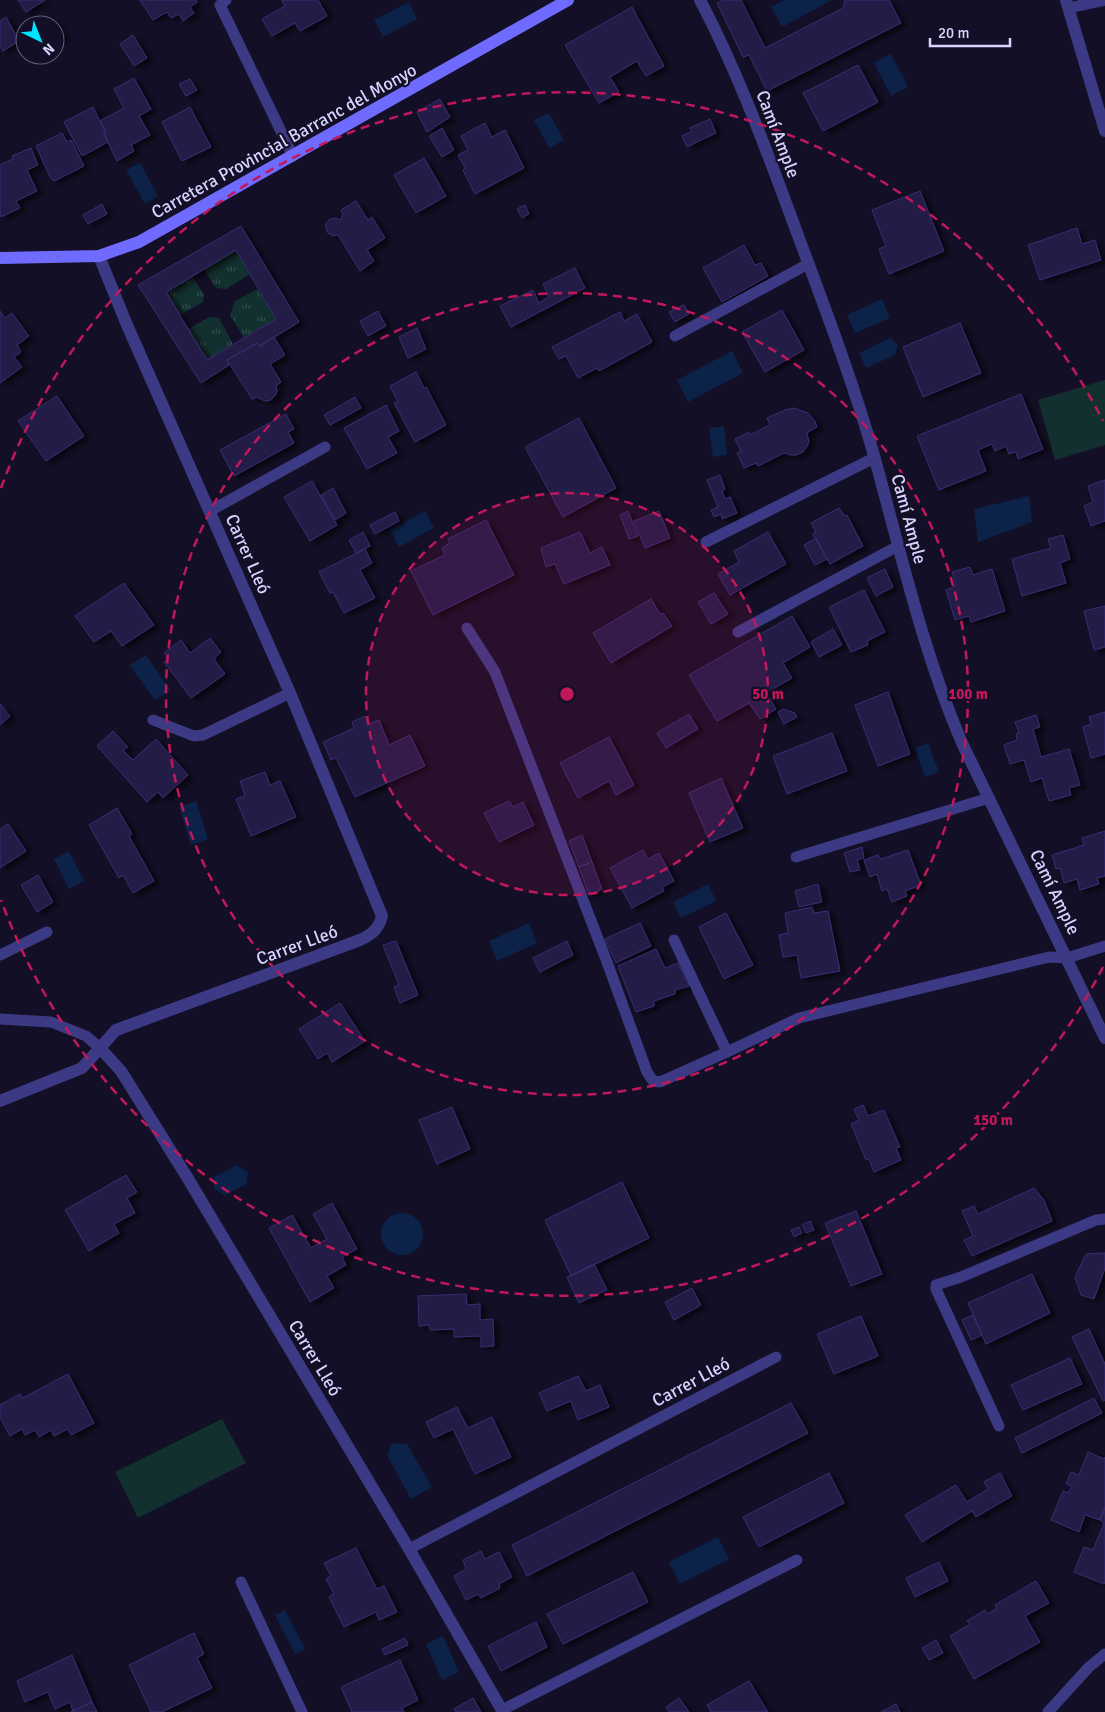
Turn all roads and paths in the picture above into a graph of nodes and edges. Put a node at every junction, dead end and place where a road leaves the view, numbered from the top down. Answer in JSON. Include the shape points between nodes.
{"nodes":[{"id":1,"x":226,"y":0,"type":"edge"},
{"id":2,"x":568,"y":0,"type":"edge"},
{"id":3,"x":700,"y":0,"type":"edge"},
{"id":4,"x":1105,"y":0,"type":"edge"},
{"id":5,"x":1067,"y":4,"type":"edge"},
{"id":6,"x":1105,"y":131,"type":"edge"},
{"id":7,"x":293,"y":156,"type":"junction"},
{"id":8,"x":100,"y":256,"type":"junction"},
{"id":9,"x":0,"y":258,"type":"edge"},
{"id":10,"x":808,"y":264,"type":"junction"},
{"id":11,"x":675,"y":336,"type":"dead end"},
{"id":12,"x":325,"y":447,"type":"dead end"},
{"id":13,"x":874,"y":458,"type":"junction"},
{"id":14,"x":210,"y":511,"type":"junction"},
{"id":15,"x":706,"y":542,"type":"dead end"},
{"id":16,"x":898,"y":546,"type":"junction"},
{"id":17,"x":467,"y":628,"type":"dead end"},
{"id":18,"x":738,"y":632,"type":"dead end"},
{"id":19,"x":290,"y":693,"type":"junction"},
{"id":20,"x":153,"y":720,"type":"dead end"},
{"id":21,"x":989,"y":798,"type":"junction"},
{"id":22,"x":796,"y":857,"type":"dead end"},
{"id":23,"x":47,"y":932,"type":"dead end"},
{"id":24,"x":674,"y":940,"type":"dead end"},
{"id":25,"x":1105,"y":946,"type":"edge"},
{"id":26,"x":0,"y":955,"type":"edge"},
{"id":27,"x":1067,"y":958,"type":"junction"},
{"id":28,"x":0,"y":1019,"type":"edge"},
{"id":29,"x":1105,"y":1038,"type":"edge"},
{"id":30,"x":100,"y":1048,"type":"junction"},
{"id":31,"x":726,"y":1052,"type":"junction"},
{"id":32,"x":0,"y":1101,"type":"edge"},
{"id":33,"x":1105,"y":1219,"type":"edge"},
{"id":34,"x":776,"y":1357,"type":"dead end"},
{"id":35,"x":999,"y":1426,"type":"dead end"},
{"id":36,"x":409,"y":1549,"type":"junction"},
{"id":37,"x":797,"y":1560,"type":"dead end"},
{"id":38,"x":241,"y":1582,"type":"dead end"},
{"id":39,"x":1105,"y":1654,"type":"edge"},
{"id":40,"x":502,"y":1711,"type":"edge"},
{"id":41,"x":302,"y":1712,"type":"edge"},
{"id":42,"x":1048,"y":1712,"type":"edge"}],
"edges":[{"from":1,"to":7,"type":"lane","via":[[220,5]]},
{"from":2,"to":7,"type":"street","name":"Carretera Provincial Barranc del Monyo"},
{"from":3,"to":10,"type":"street","name":"Camí Ample","via":[[750,108]]},
{"from":4,"to":5,"type":"lane"},
{"from":5,"to":6,"type":"street"},
{"from":7,"to":8,"type":"street","name":"Carretera Provincial Barranc del Monyo","via":[[139,242]]},
{"from":8,"to":9,"type":"street","name":"Carretera Provincial Barranc del Monyo"},
{"from":8,"to":14,"type":"street","name":"Carrer Lleó","via":[[127,326]]},
{"from":10,"to":11,"type":"lane"},
{"from":10,"to":13,"type":"street","name":"Camí Ample"},
{"from":12,"to":14,"type":"lane"},
{"from":13,"to":15,"type":"lane"},
{"from":13,"to":16,"type":"street","name":"Camí Ample"},
{"from":14,"to":19,"type":"street","name":"Carrer Lleó"},
{"from":16,"to":18,"type":"lane"},
{"from":16,"to":21,"type":"street","name":"Camí Ample","via":[[948,710]]},
{"from":17,"to":31,"type":"lane","via":[[498,680],[647,1072],[653,1081],[660,1082]]},
{"from":19,"to":20,"type":"lane","via":[[202,735],[194,736]]},
{"from":19,"to":30,"type":"street","name":"Carrer Lleó","via":[[380,908],[380,923],[370,936],[116,1030]]},
{"from":21,"to":22,"type":"lane"},
{"from":21,"to":27,"type":"street","name":"Camí Ample"},
{"from":23,"to":26,"type":"lane"},
{"from":24,"to":31,"type":"lane"},
{"from":25,"to":27,"type":"lane"},
{"from":27,"to":29,"type":"street","name":"Camí Ample"},
{"from":27,"to":31,"type":"lane","via":[[1049,957],[799,1018]]},
{"from":28,"to":30,"type":"lane","via":[[51,1022],[86,1036]]},
{"from":30,"to":32,"type":"street","via":[[82,1068]]},
{"from":30,"to":36,"type":"street","name":"Carrer Lleó","via":[[121,1071],[177,1160]]},
{"from":33,"to":35,"type":"lane","via":[[936,1285]]},
{"from":34,"to":36,"type":"lane","name":"Carrer Lleó"},
{"from":36,"to":40,"type":"street","name":"Carrer Lleó"},
{"from":37,"to":40,"type":"lane"},
{"from":38,"to":41,"type":"lane"},
{"from":39,"to":42,"type":"lane"}]}
